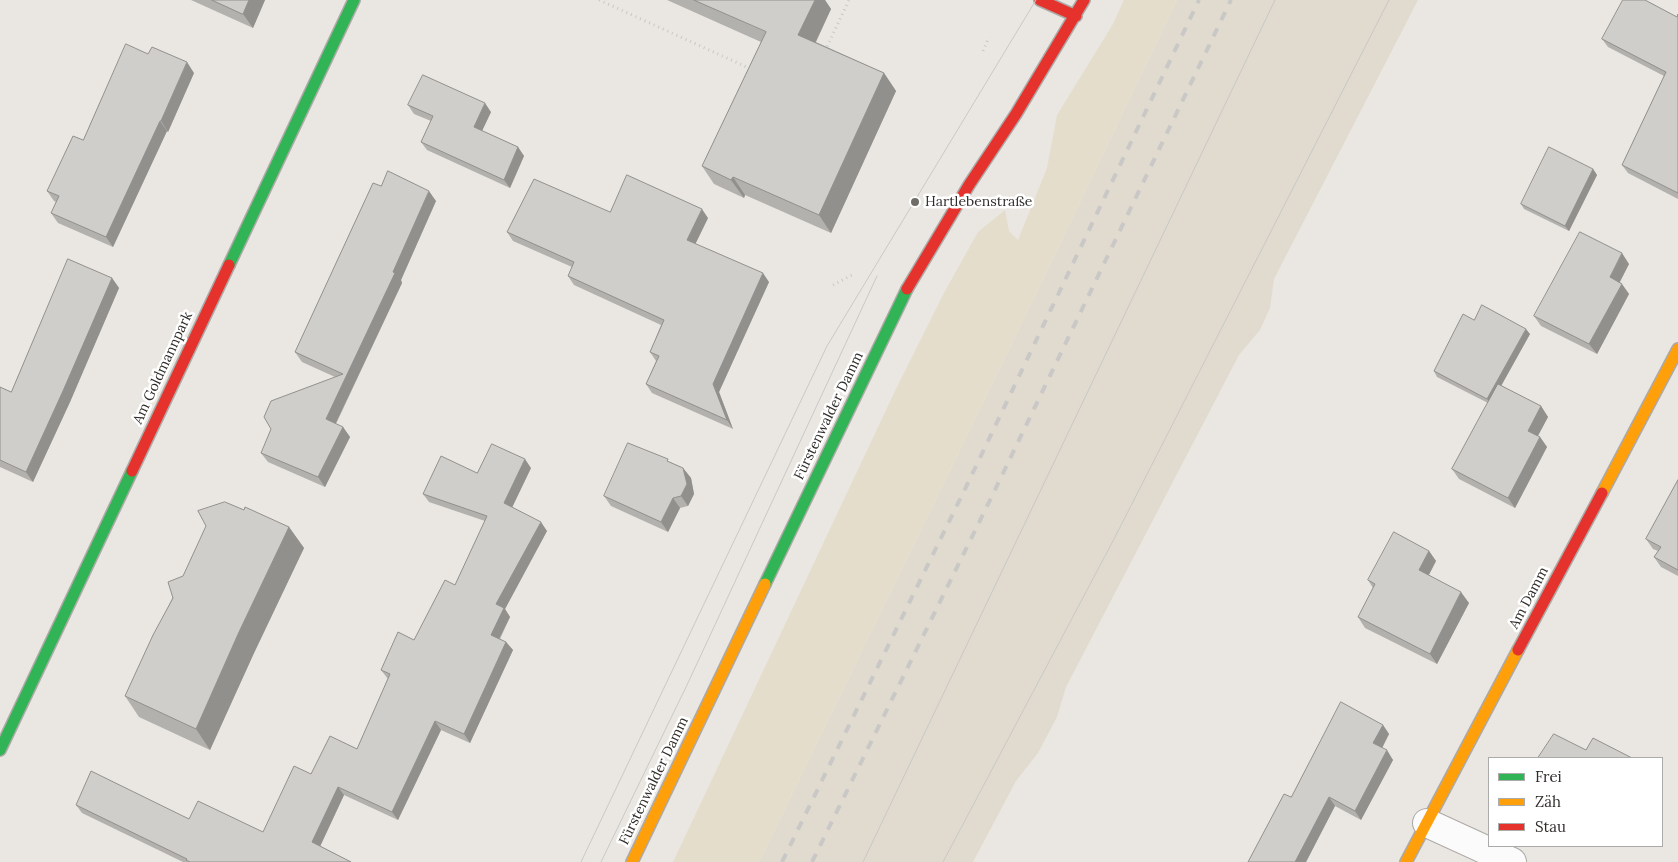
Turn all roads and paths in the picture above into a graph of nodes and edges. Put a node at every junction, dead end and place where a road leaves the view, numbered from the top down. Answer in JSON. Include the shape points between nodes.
{"nodes":[{"id":1,"x":354,"y":0,"type":"edge"},
{"id":2,"x":599,"y":0,"type":"edge"},
{"id":3,"x":849,"y":0,"type":"edge"},
{"id":4,"x":1040,"y":0,"type":"edge"},
{"id":5,"x":1084,"y":0,"type":"edge"},
{"id":6,"x":1076,"y":16,"type":"junction"},
{"id":7,"x":990,"y":37,"type":"dead end"},
{"id":8,"x":824,"y":51,"type":"edge"},
{"id":9,"x":983,"y":51,"type":"dead end"},
{"id":10,"x":759,"y":73,"type":"edge"},
{"id":11,"x":854,"y":274,"type":"dead end"},
{"id":12,"x":833,"y":285,"type":"dead end"},
{"id":13,"x":1678,"y":349,"type":"edge"},
{"id":14,"x":0,"y":750,"type":"edge"},
{"id":15,"x":1427,"y":823,"type":"junction"},
{"id":16,"x":632,"y":862,"type":"edge"},
{"id":17,"x":1406,"y":862,"type":"edge"},
{"id":18,"x":1512,"y":862,"type":"edge"}],
"edges":[{"from":1,"to":14,"type":"street","name":"Am Goldmannpark"},
{"from":2,"to":10,"type":"path"},
{"from":3,"to":8,"type":"path"},
{"from":4,"to":6,"type":"street"},
{"from":5,"to":6,"type":"street","name":"Fürstenwalder Damm"},
{"from":6,"to":16,"type":"street","name":"Fürstenwalder Damm","via":[[903,296]]},
{"from":7,"to":9,"type":"path"},
{"from":11,"to":12,"type":"path"},
{"from":13,"to":15,"type":"street","name":"Am Damm"},
{"from":15,"to":17,"type":"street","name":"Am Damm"},
{"from":15,"to":18,"type":"street"}]}
